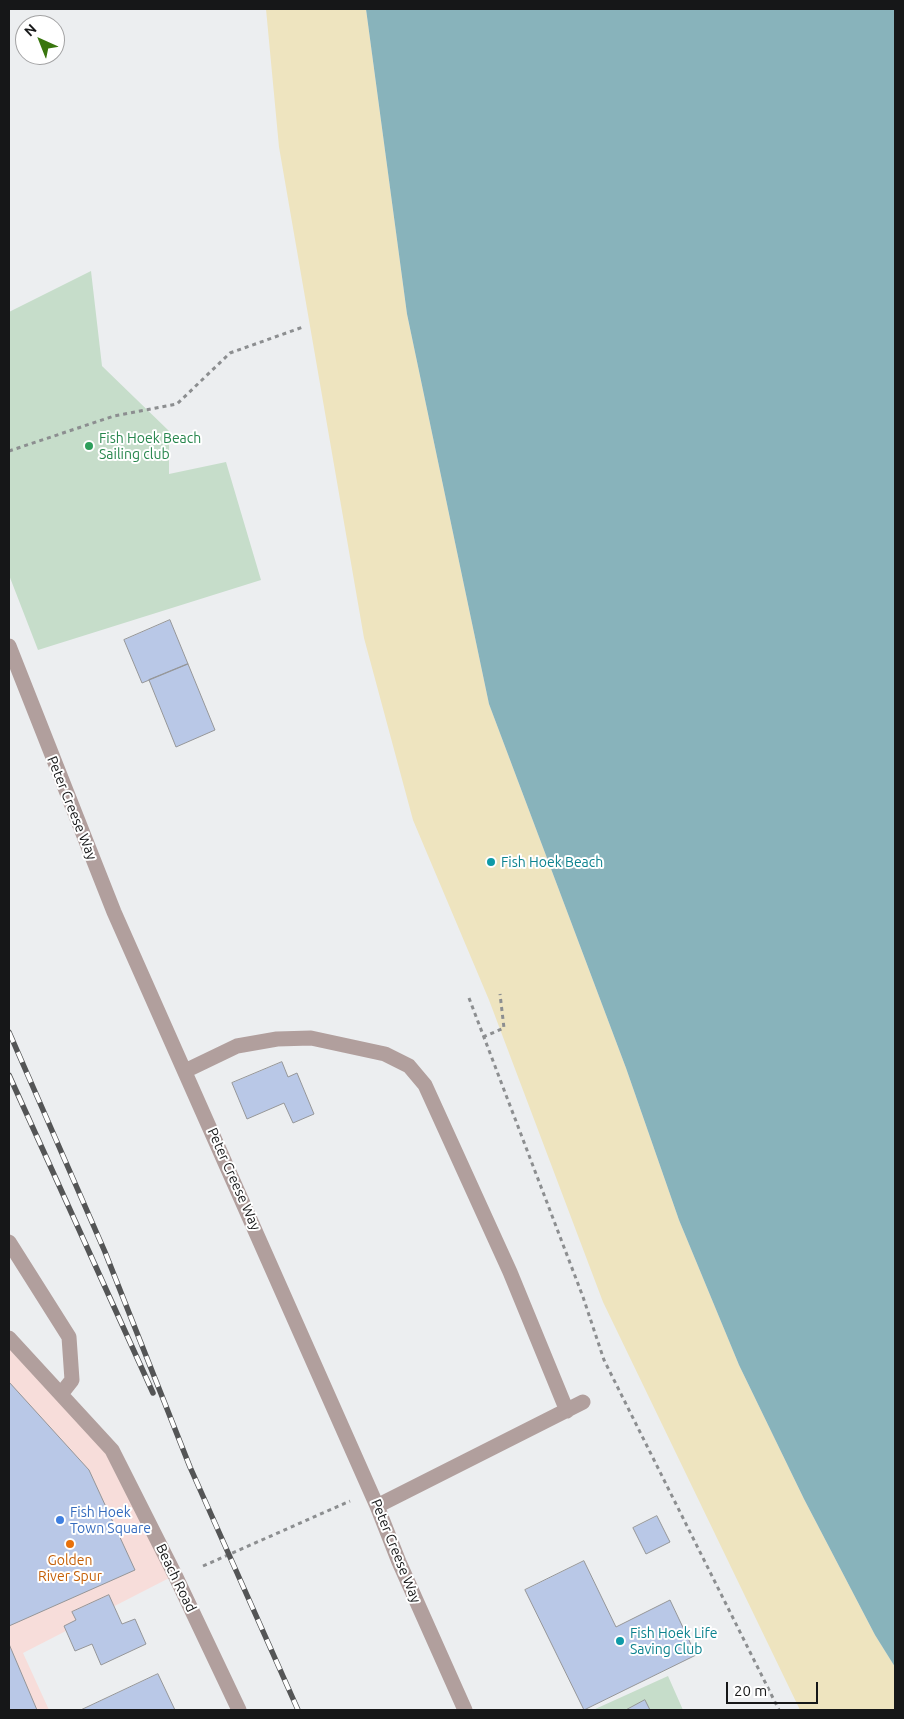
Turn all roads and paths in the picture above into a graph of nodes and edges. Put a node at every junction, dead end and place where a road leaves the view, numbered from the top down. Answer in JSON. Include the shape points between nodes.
{"nodes":[{"id":1,"x":303,"y":327,"type":"dead end"},
{"id":2,"x":9,"y":451,"type":"edge"},
{"id":3,"x":9,"y":646,"type":"edge"},
{"id":4,"x":500,"y":994,"type":"dead end"},
{"id":5,"x":469,"y":998,"type":"dead end"},
{"id":6,"x":483,"y":1037,"type":"junction"},
{"id":7,"x":185,"y":1071,"type":"junction"},
{"id":8,"x":9,"y":1242,"type":"edge"},
{"id":9,"x":9,"y":1338,"type":"edge"},
{"id":10,"x":62,"y":1394,"type":"junction"},
{"id":11,"x":583,"y":1402,"type":"dead end"},
{"id":12,"x":567,"y":1411,"type":"junction"},
{"id":13,"x":374,"y":1499,"type":"junction"},
{"id":14,"x":203,"y":1566,"type":"dead end"},
{"id":15,"x":238,"y":1710,"type":"edge"},
{"id":16,"x":464,"y":1710,"type":"edge"},
{"id":17,"x":779,"y":1710,"type":"edge"}],
"edges":[{"from":1,"to":2,"type":"path","via":[[230,353],[177,404],[114,416]]},
{"from":3,"to":7,"type":"street","name":"Peter Creese Way","via":[[114,912]]},
{"from":4,"to":6,"type":"path","via":[[504,1028]]},
{"from":5,"to":6,"type":"path"},
{"from":6,"to":17,"type":"path","via":[[604,1360]]},
{"from":7,"to":12,"type":"street","via":[[237,1046],[277,1039],[311,1038],[385,1054],[409,1066],[425,1084],[510,1272]]},
{"from":7,"to":13,"type":"street","name":"Peter Creese Way"},
{"from":8,"to":10,"type":"street","via":[[70,1337],[72,1380]]},
{"from":9,"to":10,"type":"street","name":"Beach Road"},
{"from":10,"to":15,"type":"street","name":"Beach Road","via":[[106,1443],[123,1470]]},
{"from":11,"to":12,"type":"street"},
{"from":12,"to":13,"type":"street"},
{"from":13,"to":14,"type":"path","via":[[242,1547]]},
{"from":13,"to":16,"type":"street","name":"Peter Creese Way"}]}
